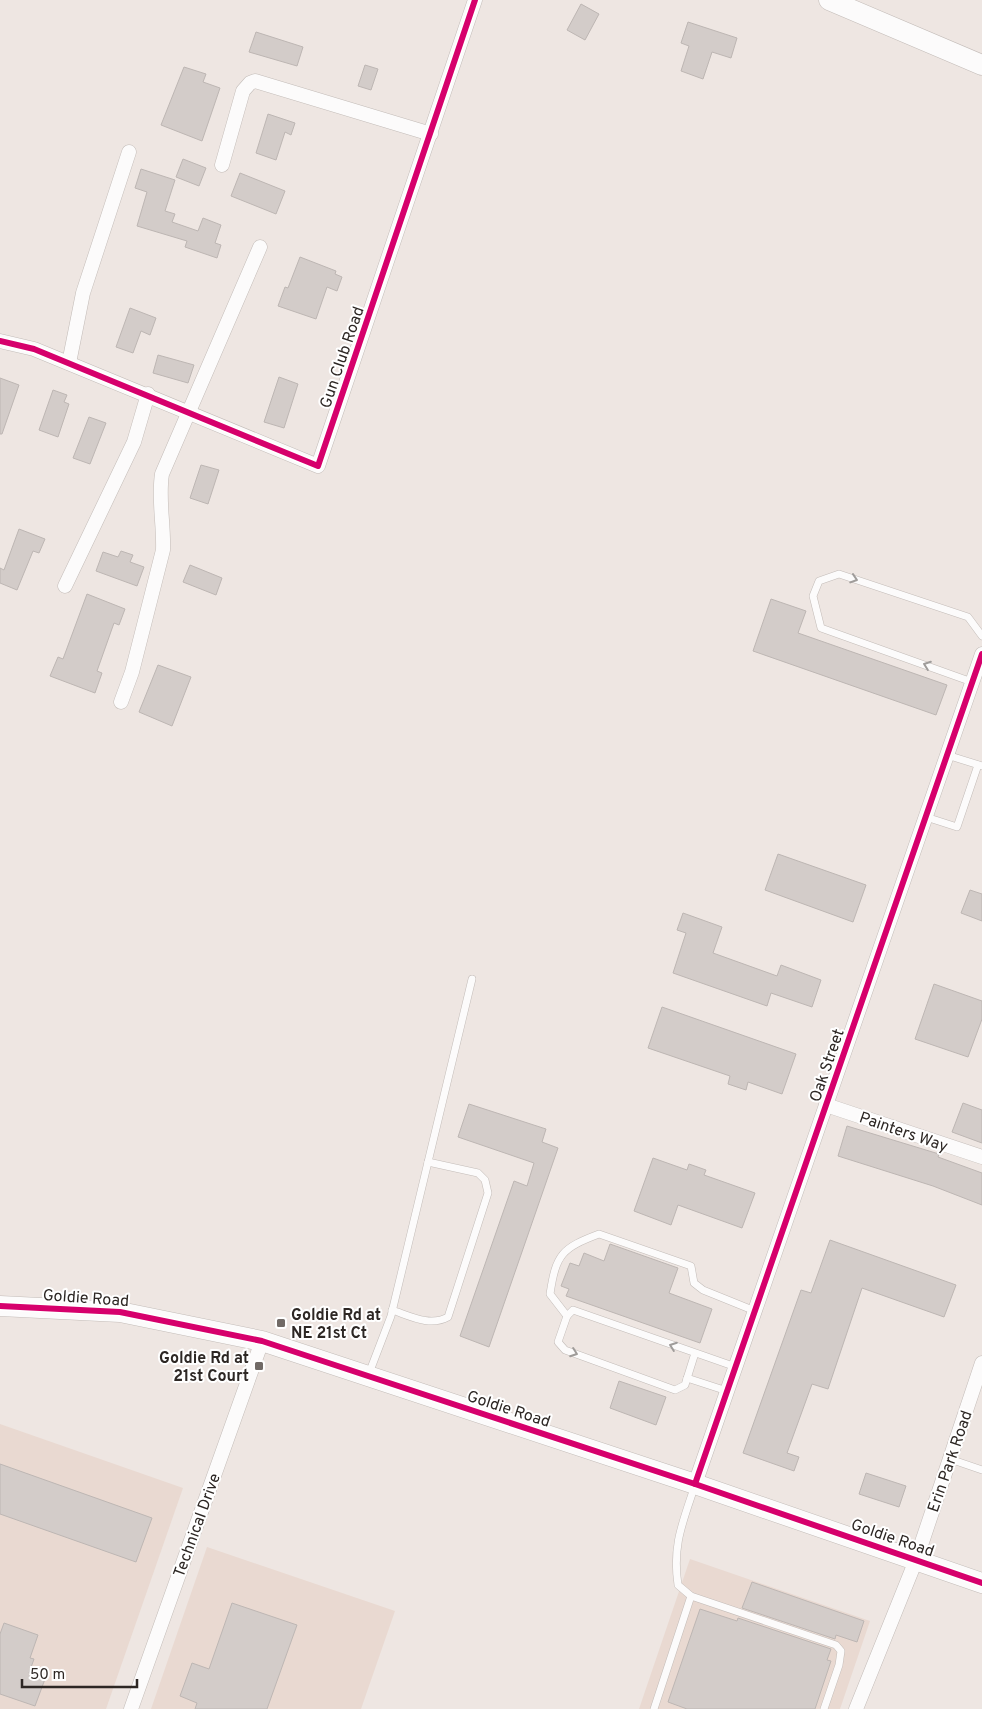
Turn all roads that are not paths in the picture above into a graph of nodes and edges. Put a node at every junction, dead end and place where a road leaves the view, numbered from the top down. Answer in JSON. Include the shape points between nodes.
{"nodes":[{"id":1,"x":476,"y":0,"type":"edge"},
{"id":2,"x":829,"y":0,"type":"edge"},
{"id":3,"x":982,"y":65,"type":"edge"},
{"id":4,"x":431,"y":134,"type":"junction"},
{"id":5,"x":129,"y":152,"type":"dead end"},
{"id":6,"x":222,"y":165,"type":"dead end"},
{"id":7,"x":260,"y":248,"type":"dead end"},
{"id":8,"x":0,"y":341,"type":"edge"},
{"id":9,"x":69,"y":363,"type":"junction"},
{"id":10,"x":148,"y":394,"type":"junction"},
{"id":11,"x":189,"y":411,"type":"junction"},
{"id":12,"x":66,"y":586,"type":"dead end"},
{"id":13,"x":982,"y":636,"type":"edge"},
{"id":14,"x":982,"y":654,"type":"edge"},
{"id":15,"x":972,"y":682,"type":"junction"},
{"id":16,"x":121,"y":702,"type":"dead end"},
{"id":17,"x":947,"y":755,"type":"junction"},
{"id":18,"x":980,"y":766,"type":"edge"},
{"id":19,"x":926,"y":817,"type":"junction"},
{"id":20,"x":472,"y":978,"type":"dead end"},
{"id":21,"x":826,"y":1105,"type":"junction"},
{"id":22,"x":982,"y":1157,"type":"edge"},
{"id":23,"x":428,"y":1162,"type":"junction"},
{"id":24,"x":8,"y":1306,"type":"edge"},
{"id":25,"x":392,"y":1310,"type":"junction"},
{"id":26,"x":755,"y":1311,"type":"junction"},
{"id":27,"x":567,"y":1316,"type":"junction"},
{"id":28,"x":262,"y":1341,"type":"junction"},
{"id":29,"x":695,"y":1354,"type":"junction"},
{"id":30,"x":982,"y":1363,"type":"edge"},
{"id":31,"x":736,"y":1367,"type":"junction"},
{"id":32,"x":368,"y":1376,"type":"junction"},
{"id":33,"x":687,"y":1378,"type":"junction"},
{"id":34,"x":727,"y":1391,"type":"junction"},
{"id":35,"x":950,"y":1459,"type":"junction"},
{"id":36,"x":982,"y":1470,"type":"edge"},
{"id":37,"x":695,"y":1484,"type":"junction"},
{"id":38,"x":916,"y":1560,"type":"junction"},
{"id":39,"x":982,"y":1583,"type":"edge"},
{"id":40,"x":691,"y":1596,"type":"junction"},
{"id":41,"x":131,"y":1709,"type":"edge"},
{"id":42,"x":654,"y":1709,"type":"edge"},
{"id":43,"x":824,"y":1709,"type":"edge"},
{"id":44,"x":856,"y":1709,"type":"edge"}],
"edges":[{"from":1,"to":4,"type":"street","name":"Gun Club Road"},
{"from":2,"to":3,"type":"street"},
{"from":4,"to":6,"type":"street","via":[[255,81],[243,91]]},
{"from":4,"to":11,"type":"street","name":"Gun Club Road","via":[[318,466]]},
{"from":5,"to":9,"type":"street","via":[[82,293]]},
{"from":7,"to":11,"type":"street"},
{"from":8,"to":9,"type":"street","name":"Gun Club Road","via":[[34,349]]},
{"from":9,"to":10,"type":"street","name":"Gun Club Road"},
{"from":10,"to":11,"type":"street","name":"Gun Club Road"},
{"from":10,"to":12,"type":"street","via":[[134,442]]},
{"from":11,"to":16,"type":"street","via":[[162,474],[159,491],[163,550]]},
{"from":15,"to":13,"type":"lane","one_way":true,"via":[[821,628],[813,596],[819,581],[839,574],[968,617]]},
{"from":14,"to":15,"type":"street","name":"Oak Street"},
{"from":15,"to":17,"type":"street","name":"Oak Street"},
{"from":17,"to":18,"type":"lane"},
{"from":17,"to":19,"type":"street","name":"Oak Street"},
{"from":18,"to":19,"type":"lane","via":[[957,827]]},
{"from":19,"to":21,"type":"street","name":"Oak Street"},
{"from":20,"to":23,"type":"lane"},
{"from":21,"to":22,"type":"street","name":"Painters Way"},
{"from":21,"to":26,"type":"street","name":"Oak Street"},
{"from":23,"to":25,"type":"lane"},
{"from":23,"to":25,"type":"lane","via":[[478,1173],[485,1180],[488,1193],[448,1316],[441,1321],[430,1322]]},
{"from":24,"to":28,"type":"street","name":"Goldie Road","via":[[120,1312]]},
{"from":25,"to":32,"type":"lane"},
{"from":26,"to":27,"type":"lane","via":[[702,1290],[694,1283],[691,1266],[599,1234],[564,1251],[553,1273],[550,1294]]},
{"from":26,"to":31,"type":"street","name":"Oak Street"},
{"from":29,"to":27,"type":"lane","one_way":true,"via":[[573,1310]]},
{"from":27,"to":33,"type":"lane","one_way":true,"via":[[558,1342],[565,1350],[675,1390],[684,1385]]},
{"from":28,"to":32,"type":"street","name":"Goldie Road"},
{"from":28,"to":41,"type":"street","name":"Technical Drive"},
{"from":29,"to":31,"type":"lane"},
{"from":29,"to":33,"type":"lane"},
{"from":30,"to":35,"type":"street","name":"Erin Park Road"},
{"from":31,"to":34,"type":"street","name":"Oak Street"},
{"from":32,"to":37,"type":"street","name":"Goldie Road"},
{"from":33,"to":34,"type":"lane"},
{"from":34,"to":37,"type":"street","name":"Oak Street"},
{"from":35,"to":36,"type":"lane"},
{"from":35,"to":38,"type":"street","name":"Erin Park Road"},
{"from":37,"to":38,"type":"street","name":"Goldie Road"},
{"from":37,"to":40,"type":"lane","via":[[676,1544],[675,1563],[678,1585]]},
{"from":38,"to":39,"type":"street","name":"Goldie Road"},
{"from":38,"to":44,"type":"street","name":"Erin Park Road"},
{"from":40,"to":42,"type":"lane"},
{"from":40,"to":43,"type":"lane","via":[[836,1645],[841,1651],[840,1665]]}]}
